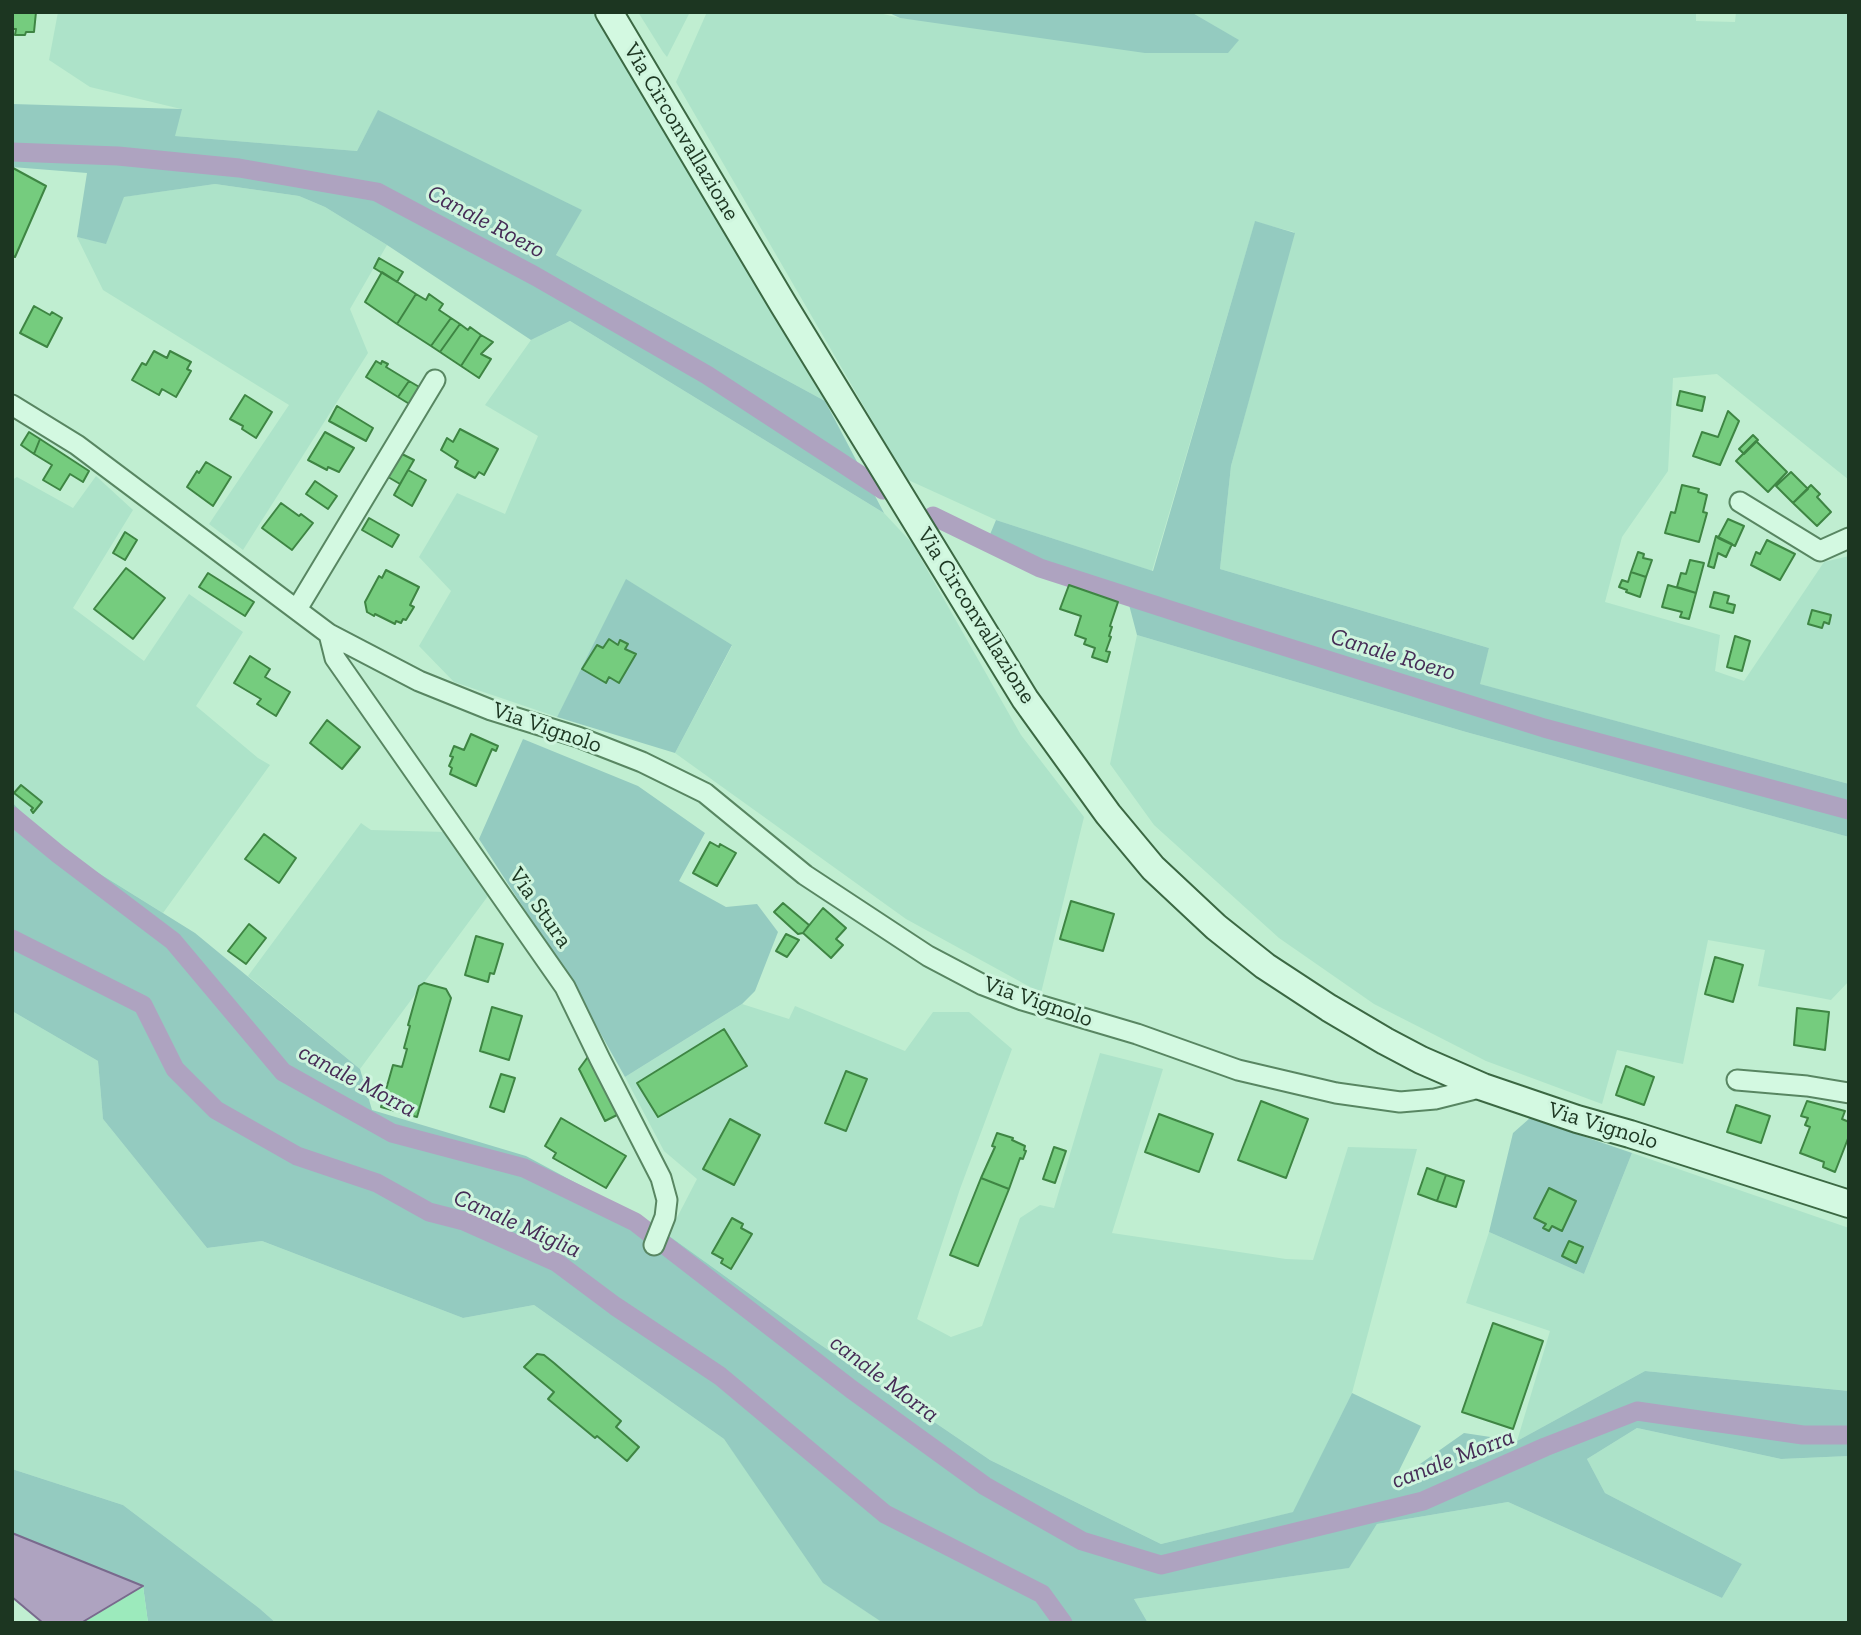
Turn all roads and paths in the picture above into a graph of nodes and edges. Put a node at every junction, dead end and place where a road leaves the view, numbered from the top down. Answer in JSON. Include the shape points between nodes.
{"nodes":[{"id":1,"x":609,"y":12,"type":"edge"},
{"id":2,"x":435,"y":380,"type":"dead end"},
{"id":3,"x":12,"y":405,"type":"edge"},
{"id":4,"x":1740,"y":502,"type":"dead end"},
{"id":5,"x":1849,"y":538,"type":"edge"},
{"id":6,"x":298,"y":609,"type":"junction"},
{"id":7,"x":329,"y":634,"type":"junction"},
{"id":8,"x":1737,"y":1080,"type":"dead end"},
{"id":9,"x":1483,"y":1087,"type":"junction"},
{"id":10,"x":1849,"y":1093,"type":"edge"},
{"id":11,"x":1849,"y":1204,"type":"edge"},
{"id":12,"x":657,"y":1238,"type":"dead end"}],
"edges":[{"from":1,"to":9,"type":"main road","name":"Via Circonvallazione","via":[[1025,699],[1108,814],[1153,868],[1265,966],[1385,1041]]},
{"from":2,"to":6,"type":"street"},
{"from":3,"to":6,"type":"street","name":"Via Vignolo","via":[[76,445]]},
{"from":4,"to":5,"type":"street","via":[[1820,551]]},
{"from":6,"to":7,"type":"street","name":"Via Vignolo"},
{"from":7,"to":9,"type":"street","name":"Via Vignolo","via":[[419,681],[642,762],[705,793],[805,875],[928,956],[983,985],[1238,1070],[1336,1093],[1400,1102]]},
{"from":7,"to":12,"type":"street","name":"Via Stura","via":[[335,658],[565,987],[661,1178],[666,1217]]},
{"from":8,"to":10,"type":"street"},
{"from":9,"to":11,"type":"main road","name":"Via Vignolo"}]}
